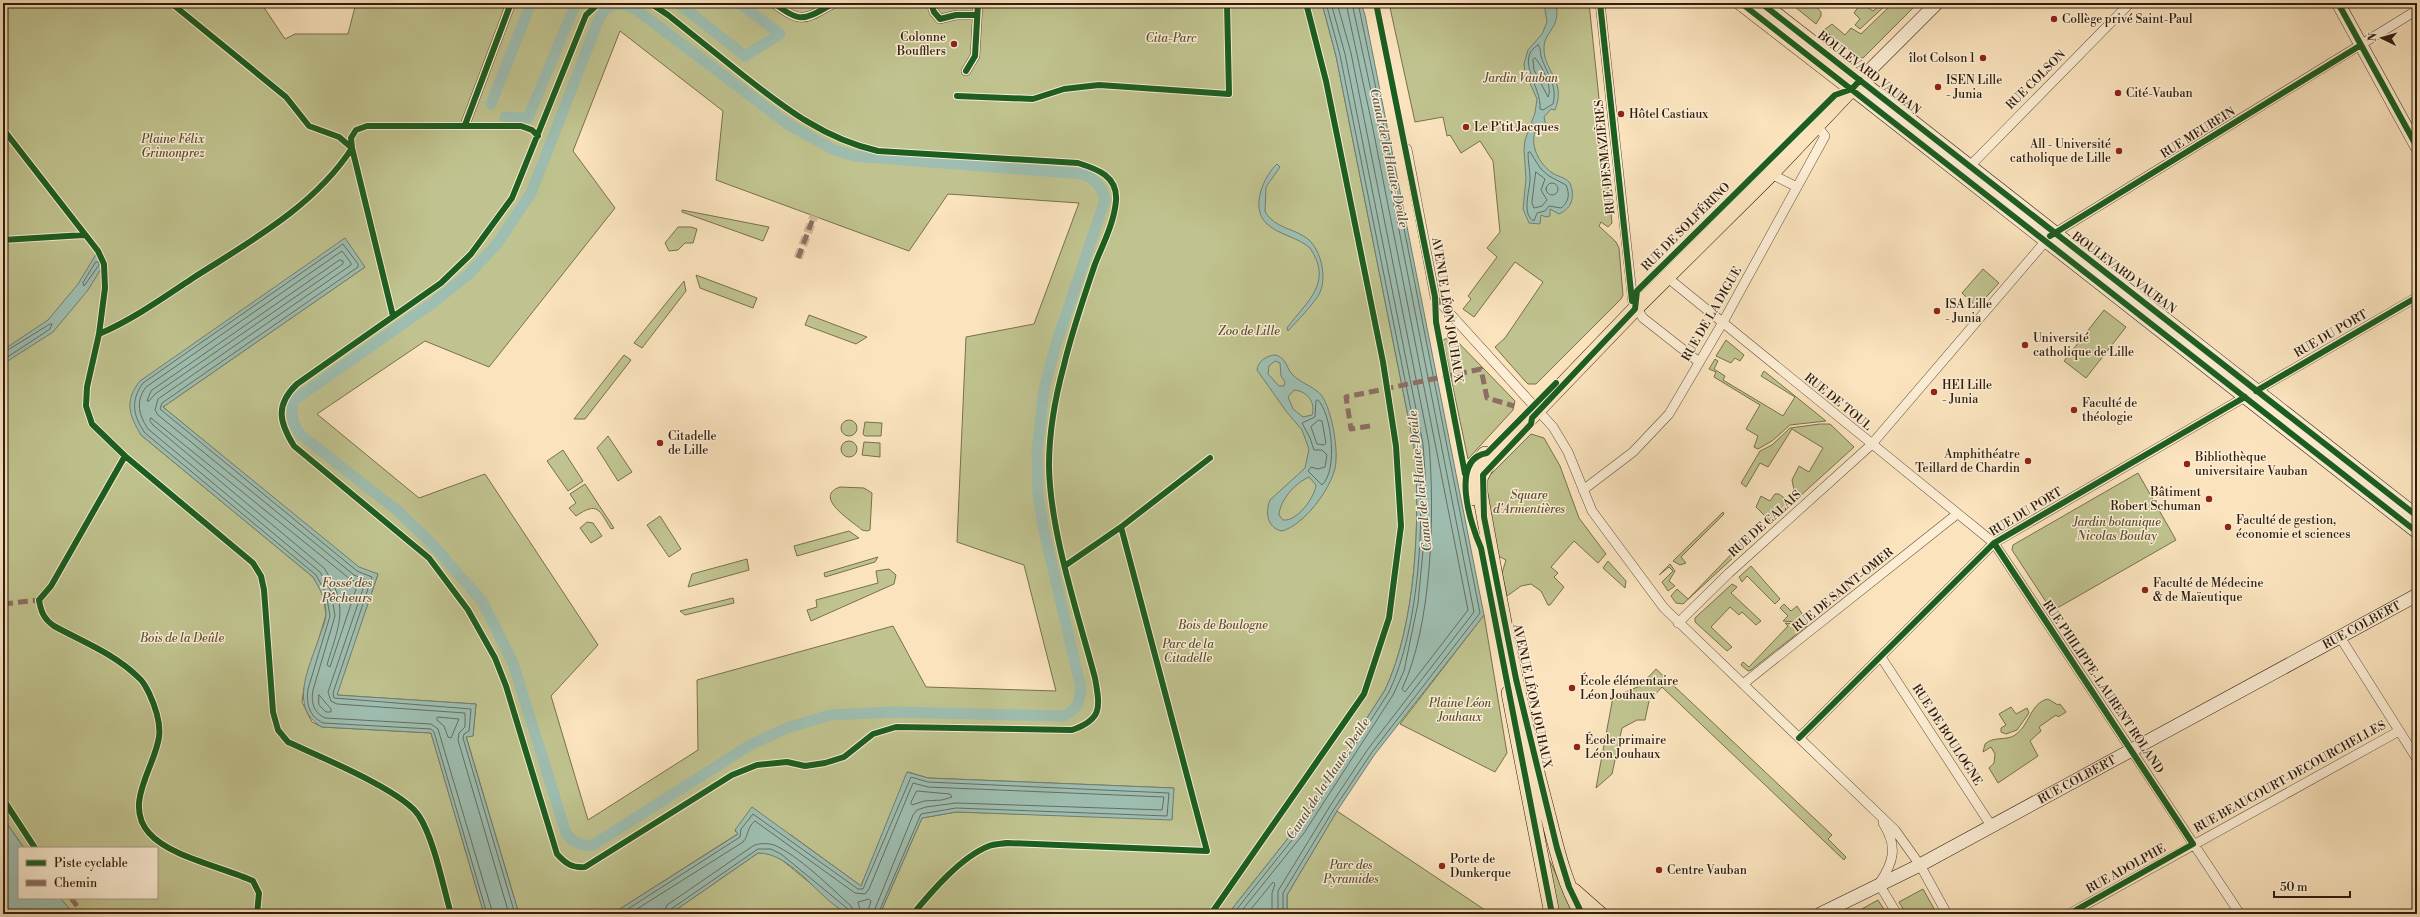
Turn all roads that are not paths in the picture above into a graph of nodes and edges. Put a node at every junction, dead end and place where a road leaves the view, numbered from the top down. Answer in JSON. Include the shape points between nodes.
{"nodes":[{"id":1,"x":511,"y":3,"type":"edge"},
{"id":2,"x":774,"y":3,"type":"edge"},
{"id":3,"x":834,"y":3,"type":"edge"},
{"id":4,"x":931,"y":3,"type":"edge"},
{"id":5,"x":978,"y":3,"type":"edge"},
{"id":6,"x":1600,"y":3,"type":"edge"},
{"id":7,"x":1741,"y":3,"type":"edge"},
{"id":8,"x":1761,"y":3,"type":"edge"},
{"id":9,"x":1937,"y":3,"type":"edge"},
{"id":10,"x":2130,"y":3,"type":"edge"},
{"id":11,"x":2338,"y":3,"type":"edge"},
{"id":12,"x":2417,"y":10,"type":"edge"},
{"id":13,"x":977,"y":15,"type":"junction"},
{"id":14,"x":2361,"y":45,"type":"junction"},
{"id":15,"x":966,"y":71,"type":"dead end"},
{"id":16,"x":1856,"y":84,"type":"junction"},
{"id":17,"x":465,"y":125,"type":"dead end"},
{"id":18,"x":1817,"y":126,"type":"junction"},
{"id":19,"x":2417,"y":147,"type":"edge"},
{"id":20,"x":1407,"y":150,"type":"dead end"},
{"id":21,"x":1966,"y":171,"type":"junction"},
{"id":22,"x":1771,"y":174,"type":"junction"},
{"id":23,"x":1797,"y":187,"type":"junction"},
{"id":24,"x":2050,"y":237,"type":"junction"},
{"id":25,"x":1668,"y":278,"type":"junction"},
{"id":26,"x":2417,"y":297,"type":"edge"},
{"id":27,"x":1635,"y":309,"type":"junction"},
{"id":28,"x":1723,"y":322,"type":"junction"},
{"id":29,"x":1699,"y":362,"type":"junction"},
{"id":30,"x":2250,"y":394,"type":"junction"},
{"id":31,"x":1536,"y":408,"type":"junction"},
{"id":32,"x":1871,"y":445,"type":"junction"},
{"id":33,"x":1474,"y":477,"type":"junction"},
{"id":34,"x":1582,"y":490,"type":"junction"},
{"id":35,"x":1957,"y":514,"type":"junction"},
{"id":36,"x":2417,"y":516,"type":"edge"},
{"id":37,"x":2417,"y":532,"type":"edge"},
{"id":38,"x":1994,"y":543,"type":"junction"},
{"id":39,"x":2417,"y":595,"type":"edge"},
{"id":40,"x":1678,"y":623,"type":"junction"},
{"id":41,"x":2340,"y":637,"type":"junction"},
{"id":42,"x":1881,"y":657,"type":"junction"},
{"id":43,"x":1743,"y":684,"type":"junction"},
{"id":44,"x":2399,"y":731,"type":"junction"},
{"id":45,"x":1799,"y":738,"type":"junction"},
{"id":46,"x":2132,"y":751,"type":"junction"},
{"id":47,"x":2417,"y":760,"type":"edge"},
{"id":48,"x":1874,"y":808,"type":"junction"},
{"id":49,"x":1992,"y":827,"type":"junction"},
{"id":50,"x":2193,"y":844,"type":"junction"},
{"id":51,"x":1920,"y":866,"type":"junction"},
{"id":52,"x":1879,"y":884,"type":"junction"},
{"id":53,"x":1569,"y":887,"type":"junction"},
{"id":54,"x":1552,"y":914,"type":"edge"},
{"id":55,"x":1582,"y":914,"type":"edge"},
{"id":56,"x":1600,"y":914,"type":"edge"},
{"id":57,"x":1820,"y":914,"type":"edge"},
{"id":58,"x":1896,"y":914,"type":"edge"},
{"id":59,"x":1947,"y":914,"type":"edge"},
{"id":60,"x":2069,"y":914,"type":"edge"},
{"id":61,"x":2240,"y":914,"type":"edge"}],
"edges":[{"from":1,"to":17,"type":"street"},
{"from":2,"to":3,"type":"street","via":[[797,18],[809,18]]},
{"from":4,"to":13,"type":"street","via":[[940,19],[956,15]]},
{"from":5,"to":13,"type":"street"},
{"from":6,"to":27,"type":"street","name":"RUE DESMAZIÈRES","via":[[1630,287]]},
{"from":7,"to":16,"type":"main road","name":"BOULEVARD VAUBAN"},
{"from":8,"to":16,"type":"main road","name":"BOULEVARD VAUBAN"},
{"from":9,"to":16,"type":"main road","name":"RUE DE SOLFÉRINO"},
{"from":10,"to":21,"type":"street","name":"RUE COLSON"},
{"from":11,"to":14,"type":"main road"},
{"from":12,"to":14,"type":"street","name":"RUE MEUREIN"},
{"from":13,"to":15,"type":"street","via":[[975,56]]},
{"from":14,"to":19,"type":"main road"},
{"from":14,"to":24,"type":"street","name":"RUE MEUREIN"},
{"from":16,"to":18,"type":"main road","name":"RUE DE SOLFÉRINO"},
{"from":16,"to":21,"type":"main road","name":"BOULEVARD VAUBAN"},
{"from":18,"to":22,"type":"main road","name":"RUE DE SOLFÉRINO"},
{"from":18,"to":23,"type":"street","name":"RUE DE LA DIGUE","via":[[1825,136]]},
{"from":20,"to":31,"type":"street","name":"AVENUE LÉON JOUHAUX","via":[[1435,297]]},
{"from":21,"to":24,"type":"main road","name":"BOULEVARD VAUBAN"},
{"from":22,"to":23,"type":"street"},
{"from":22,"to":25,"type":"main road","name":"RUE DE SOLFÉRINO"},
{"from":23,"to":28,"type":"street","name":"RUE DE LA DIGUE"},
{"from":24,"to":30,"type":"main road","name":"BOULEVARD VAUBAN"},
{"from":24,"to":32,"type":"street","name":"RUE MEUREIN"},
{"from":25,"to":27,"type":"main road","name":"RUE DE SOLFÉRINO"},
{"from":25,"to":28,"type":"street","name":"RUE DE TOUL"},
{"from":26,"to":30,"type":"street","name":"RUE DU PORT"},
{"from":27,"to":29,"type":"street","via":[[1645,320]]},
{"from":27,"to":31,"type":"main road","name":"RUE DE SOLFÉRINO","via":[[1612,326]]},
{"from":28,"to":29,"type":"street","name":"RUE DE LA DIGUE"},
{"from":28,"to":32,"type":"street","name":"RUE DE TOUL"},
{"from":29,"to":34,"type":"street","name":"RUE DE LA DIGUE","via":[[1669,414],[1653,433],[1618,465]]},
{"from":30,"to":36,"type":"main road","name":"BOULEVARD VAUBAN"},
{"from":30,"to":37,"type":"main road","name":"BOULEVARD VAUBAN"},
{"from":30,"to":38,"type":"street","name":"RUE DU PORT"},
{"from":31,"to":33,"type":"main road","name":"RUE DE SOLFÉRINO","via":[[1475,464]]},
{"from":31,"to":34,"type":"street","via":[[1553,427],[1564,445]]},
{"from":32,"to":35,"type":"street","name":"RUE DE TOUL"},
{"from":32,"to":40,"type":"street","name":"RUE DE CALAIS","via":[[1729,573]]},
{"from":33,"to":53,"type":"main road","name":"AVENUE LÉON JOUHAUX","via":[[1480,493],[1516,679],[1537,771]]},
{"from":33,"to":54,"type":"main road","name":"AVENUE LÉON JOUHAUX"},
{"from":34,"to":40,"type":"street","via":[[1596,518]]},
{"from":35,"to":38,"type":"street","name":"RUE DE TOUL"},
{"from":35,"to":43,"type":"street","name":"RUE DE SAINT-OMER"},
{"from":38,"to":42,"type":"street","name":"RUE DU PORT"},
{"from":38,"to":46,"type":"street","name":"RUE PHILIPPE-LAURENT ROLAND"},
{"from":39,"to":41,"type":"main road","name":"RUE COLBERT"},
{"from":40,"to":43,"type":"street"},
{"from":41,"to":44,"type":"street"},
{"from":41,"to":46,"type":"main road","name":"RUE COLBERT"},
{"from":42,"to":45,"type":"street","name":"RUE DU PORT"},
{"from":42,"to":49,"type":"street","name":"RUE DE BOULOGNE"},
{"from":43,"to":45,"type":"street"},
{"from":44,"to":47,"type":"street"},
{"from":44,"to":50,"type":"street","name":"RUE BEAUCOURT-DECOURCHELLES"},
{"from":45,"to":48,"type":"street"},
{"from":46,"to":49,"type":"main road","name":"RUE COLBERT"},
{"from":46,"to":50,"type":"street","name":"RUE PHILIPPE-LAURENT ROLAND"},
{"from":48,"to":51,"type":"street","via":[[1899,834]]},
{"from":48,"to":52,"type":"street","via":[[1890,834],[1894,847],[1890,866]]},
{"from":49,"to":51,"type":"main road","name":"RUE COLBERT"},
{"from":50,"to":60,"type":"street","name":"RUE ADOLPHE"},
{"from":50,"to":61,"type":"street","name":"RUE PHILIPPE-LAURENT ROLAND"},
{"from":51,"to":52,"type":"main road","name":"RUE COLBERT"},
{"from":51,"to":59,"type":"street"},
{"from":52,"to":57,"type":"main road","name":"RUE COLBERT"},
{"from":52,"to":58,"type":"street"},
{"from":53,"to":55,"type":"main road","name":"AVENUE LÉON JOUHAUX"},
{"from":53,"to":56,"type":"main road"}]}
